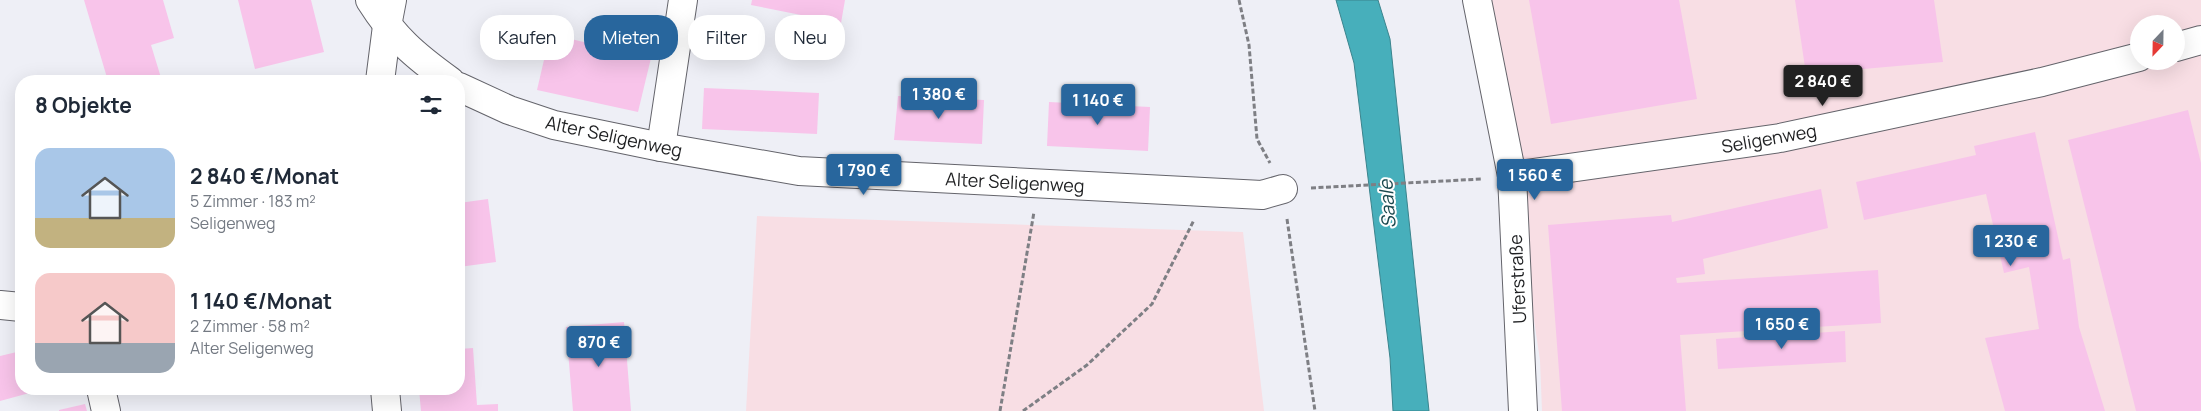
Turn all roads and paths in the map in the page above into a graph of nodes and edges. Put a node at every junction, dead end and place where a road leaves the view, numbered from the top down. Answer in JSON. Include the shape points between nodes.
{"nodes":[{"id":1,"x":370,"y":0,"type":"edge"},
{"id":2,"x":392,"y":0,"type":"edge"},
{"id":3,"x":683,"y":0,"type":"edge"},
{"id":4,"x":1477,"y":0,"type":"edge"},
{"id":5,"x":386,"y":26,"type":"junction"},
{"id":6,"x":2201,"y":40,"type":"edge"},
{"id":7,"x":2185,"y":44,"type":"edge"},
{"id":8,"x":2130,"y":59,"type":"edge"},
{"id":9,"x":381,"y":75,"type":"edge"},
{"id":10,"x":442,"y":75,"type":"edge"},
{"id":11,"x":465,"y":90,"type":"edge"},
{"id":12,"x":661,"y":147,"type":"junction"},
{"id":13,"x":1512,"y":176,"type":"junction"},
{"id":14,"x":1479,"y":179,"type":"dead end"},
{"id":15,"x":1039,"y":184,"type":"junction"},
{"id":16,"x":1293,"y":189,"type":"joint"},
{"id":17,"x":1208,"y":192,"type":"junction"},
{"id":18,"x":0,"y":305,"type":"edge"},
{"id":19,"x":15,"y":306,"type":"edge"},
{"id":20,"x":102,"y":395,"type":"edge"},
{"id":21,"x":385,"y":395,"type":"edge"},
{"id":22,"x":106,"y":411,"type":"edge"},
{"id":23,"x":386,"y":411,"type":"edge"},
{"id":24,"x":1000,"y":411,"type":"edge"},
{"id":25,"x":1023,"y":411,"type":"edge"},
{"id":26,"x":1523,"y":411,"type":"edge"}],
"edges":[{"from":1,"to":5,"type":"street"},
{"from":2,"to":5,"type":"street"},
{"from":3,"to":12,"type":"street"},
{"from":4,"to":13,"type":"street","name":"Uferstraße"},
{"from":5,"to":9,"type":"street"},
{"from":5,"to":10,"type":"street","via":[[416,57]]},
{"from":6,"to":7,"type":"street"},
{"from":8,"to":13,"type":"street","name":"Seligenweg","via":[[2042,82],[1780,138]]},
{"from":11,"to":12,"type":"street","name":"Alter Seligenweg","via":[[509,110],[554,125]]},
{"from":12,"to":15,"type":"street","name":"Alter Seligenweg","via":[[799,171]]},
{"from":13,"to":26,"type":"street","name":"Uferstraße"},
{"from":14,"to":16,"type":"path"},
{"from":15,"to":17,"type":"street","name":"Alter Seligenweg"},
{"from":15,"to":24,"type":"path"},
{"from":16,"to":17,"type":"street","name":"Alter Seligenweg","via":[[1262,195]]},
{"from":17,"to":25,"type":"path","via":[[1152,304],[1087,365]]},
{"from":18,"to":19,"type":"street"},
{"from":20,"to":22,"type":"street"},
{"from":21,"to":23,"type":"street"}]}
